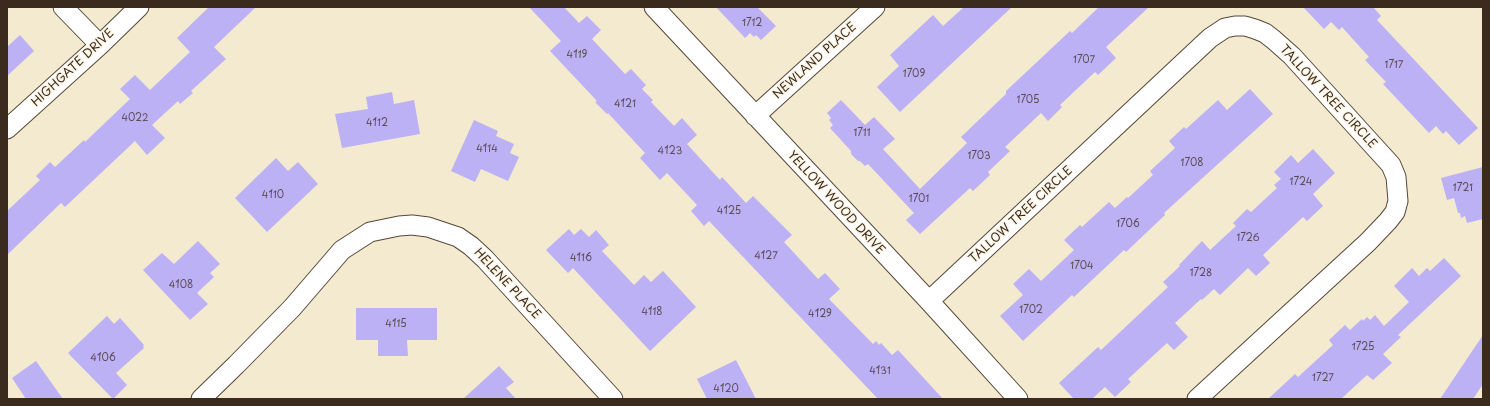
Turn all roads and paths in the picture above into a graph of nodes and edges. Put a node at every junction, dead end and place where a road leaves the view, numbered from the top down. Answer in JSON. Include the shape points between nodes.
{"nodes":[{"id":1,"x":63,"y":7,"type":"edge"},
{"id":2,"x":139,"y":7,"type":"edge"},
{"id":3,"x":654,"y":7,"type":"edge"},
{"id":4,"x":875,"y":7,"type":"edge"},
{"id":5,"x":100,"y":45,"type":"junction"},
{"id":6,"x":755,"y":116,"type":"junction"},
{"id":7,"x":7,"y":129,"type":"edge"},
{"id":8,"x":929,"y":301,"type":"junction"},
{"id":9,"x":201,"y":399,"type":"edge"},
{"id":10,"x":613,"y":399,"type":"edge"},
{"id":11,"x":1018,"y":399,"type":"edge"},
{"id":12,"x":1197,"y":399,"type":"edge"}],
"edges":[{"from":1,"to":5,"type":"street"},
{"from":2,"to":5,"type":"street","name":"HIGHGATE DRIVE"},
{"from":3,"to":6,"type":"street","name":"YELLOW WOOD DRIVE"},
{"from":4,"to":6,"type":"street","name":"NEWLAND PLACE"},
{"from":5,"to":7,"type":"street","name":"HIGHGATE DRIVE"},
{"from":6,"to":8,"type":"street","name":"YELLOW WOOD DRIVE"},
{"from":8,"to":11,"type":"street","name":"YELLOW WOOD DRIVE"},
{"from":8,"to":12,"type":"street","name":"TALLOW TREE CIRCLE","via":[[1210,38],[1225,28],[1235,26],[1255,29],[1265,33],[1292,56],[1391,165],[1396,177],[1398,201],[1395,212],[1373,237]]},
{"from":9,"to":10,"type":"street","name":"HELENE PLACE","via":[[292,308],[342,250],[370,232],[412,225],[428,227],[458,237],[471,246]]}]}
